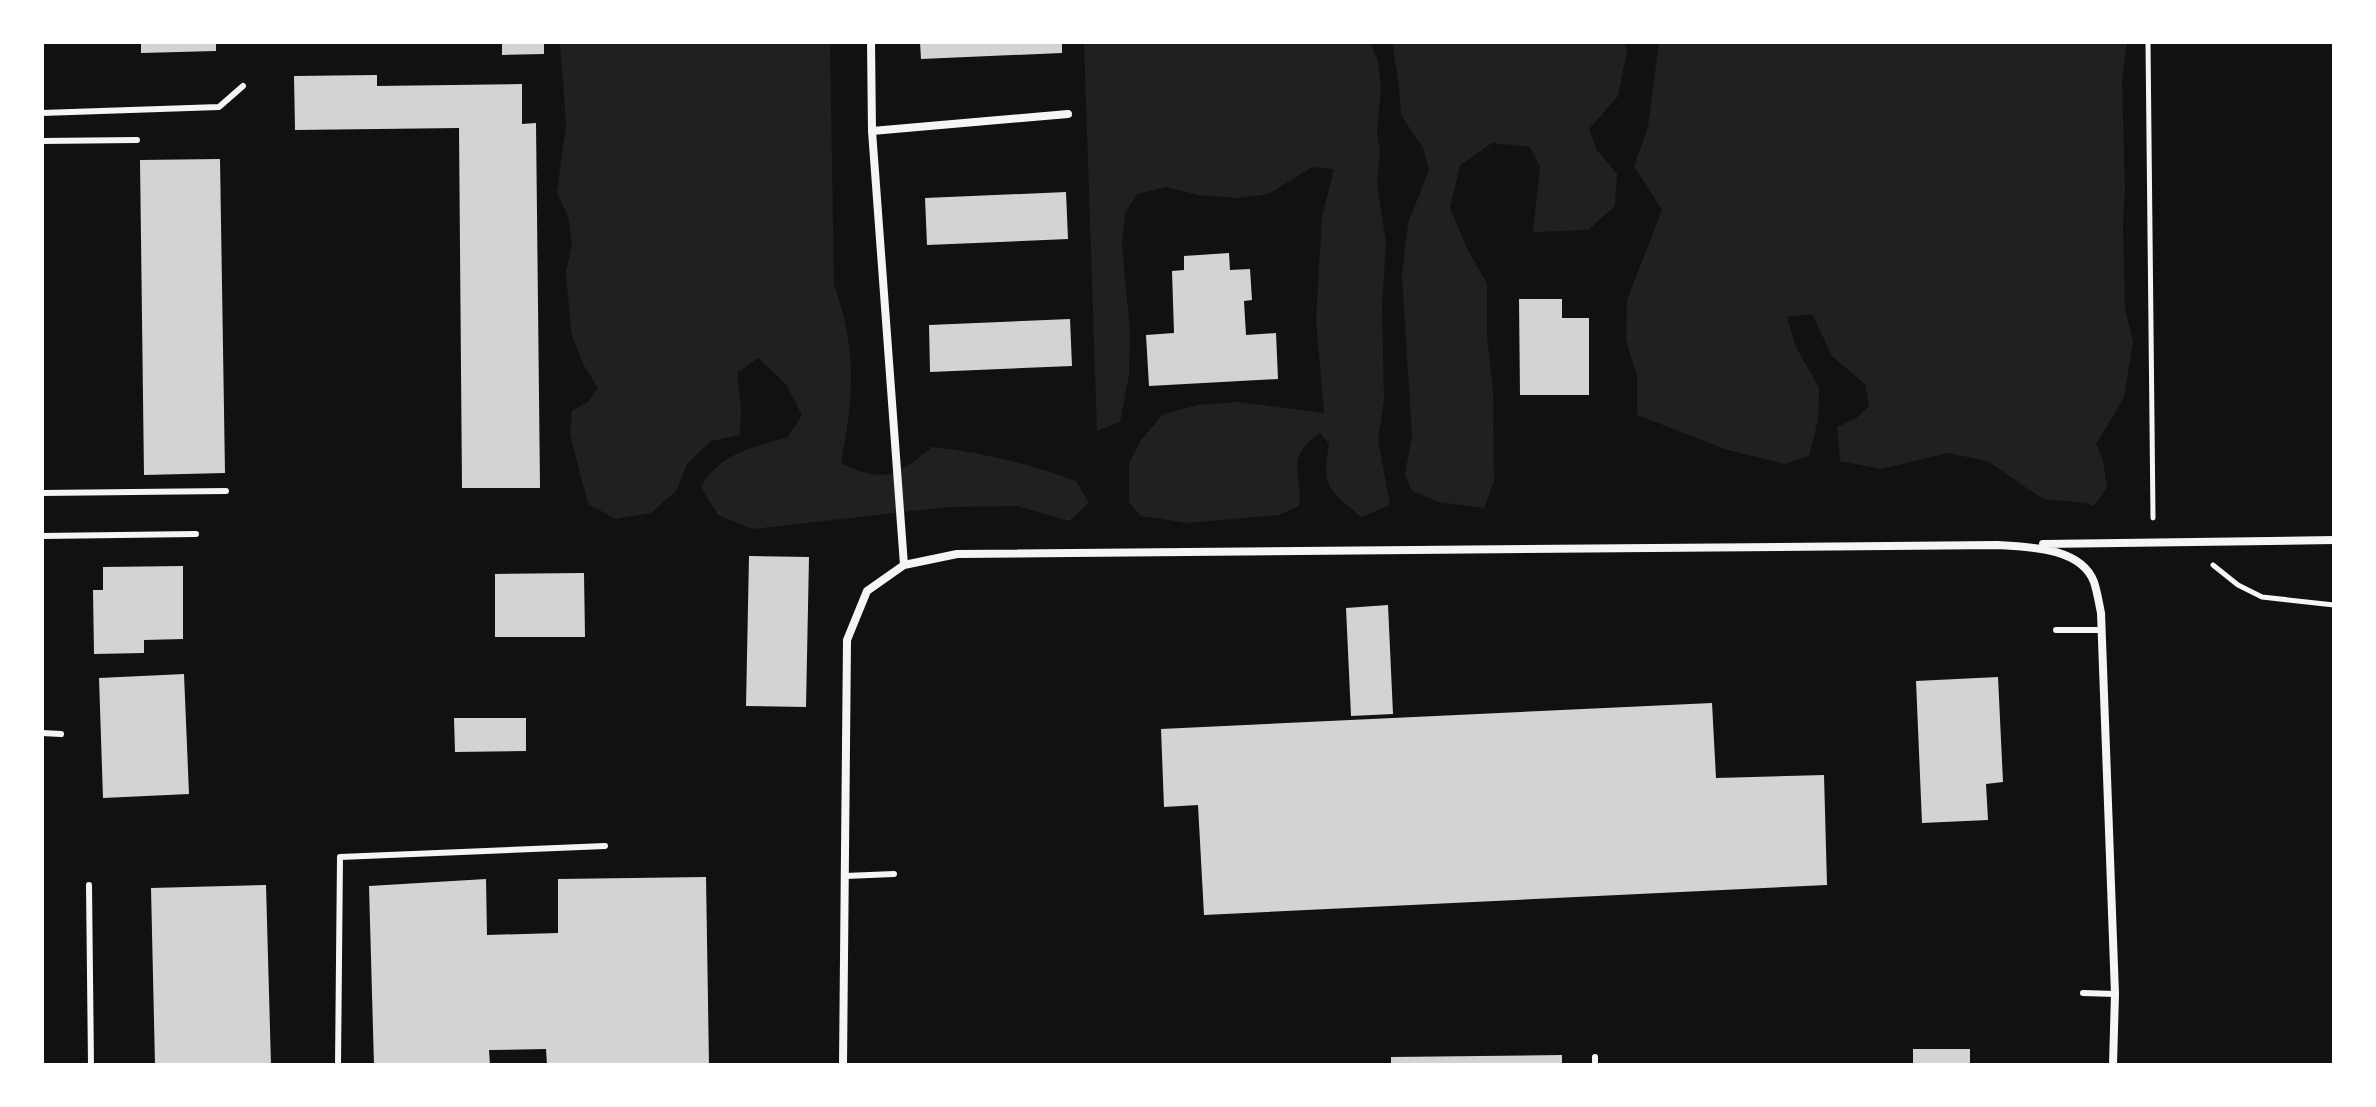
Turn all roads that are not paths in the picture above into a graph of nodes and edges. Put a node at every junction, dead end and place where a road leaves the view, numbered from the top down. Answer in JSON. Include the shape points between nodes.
{"nodes":[{"id":1,"x":871,"y":42,"type":"edge"},
{"id":2,"x":243,"y":86,"type":"dead end"},
{"id":3,"x":42,"y":113,"type":"edge"},
{"id":4,"x":1068,"y":114,"type":"dead end"},
{"id":5,"x":872,"y":131,"type":"junction"},
{"id":6,"x":137,"y":140,"type":"dead end"},
{"id":7,"x":42,"y":141,"type":"edge"},
{"id":8,"x":226,"y":491,"type":"dead end"},
{"id":9,"x":42,"y":493,"type":"edge"},
{"id":10,"x":196,"y":534,"type":"dead end"},
{"id":11,"x":42,"y":536,"type":"edge"},
{"id":12,"x":2334,"y":540,"type":"edge"},
{"id":13,"x":1998,"y":545,"type":"junction"},
{"id":14,"x":904,"y":565,"type":"junction"},
{"id":15,"x":2056,"y":630,"type":"dead end"},
{"id":16,"x":2102,"y":630,"type":"junction"},
{"id":17,"x":42,"y":733,"type":"edge"},
{"id":18,"x":61,"y":734,"type":"dead end"},
{"id":19,"x":605,"y":846,"type":"dead end"},
{"id":20,"x":894,"y":874,"type":"dead end"},
{"id":21,"x":845,"y":876,"type":"junction"},
{"id":22,"x":89,"y":885,"type":"dead end"},
{"id":23,"x":2083,"y":993,"type":"dead end"},
{"id":24,"x":2115,"y":994,"type":"junction"},
{"id":25,"x":91,"y":1065,"type":"edge"},
{"id":26,"x":338,"y":1065,"type":"edge"},
{"id":27,"x":843,"y":1065,"type":"edge"},
{"id":28,"x":2113,"y":1065,"type":"edge"}],
"edges":[{"from":1,"to":5,"type":"street"},
{"from":2,"to":3,"type":"lane","via":[[219,107]]},
{"from":4,"to":5,"type":"street"},
{"from":5,"to":14,"type":"street"},
{"from":6,"to":7,"type":"lane"},
{"from":8,"to":9,"type":"lane"},
{"from":10,"to":11,"type":"lane"},
{"from":12,"to":13,"type":"street"},
{"from":13,"to":14,"type":"street","via":[[957,554]]},
{"from":13,"to":16,"type":"street","via":[[2043,547],[2072,558],[2093,578]]},
{"from":14,"to":21,"type":"street","via":[[867,591],[847,640]]},
{"from":15,"to":16,"type":"lane"},
{"from":16,"to":24,"type":"street"},
{"from":17,"to":18,"type":"lane"},
{"from":19,"to":26,"type":"lane","via":[[340,857]]},
{"from":20,"to":21,"type":"lane"},
{"from":21,"to":27,"type":"street"},
{"from":22,"to":25,"type":"lane"},
{"from":23,"to":24,"type":"lane"},
{"from":24,"to":28,"type":"street"}]}
